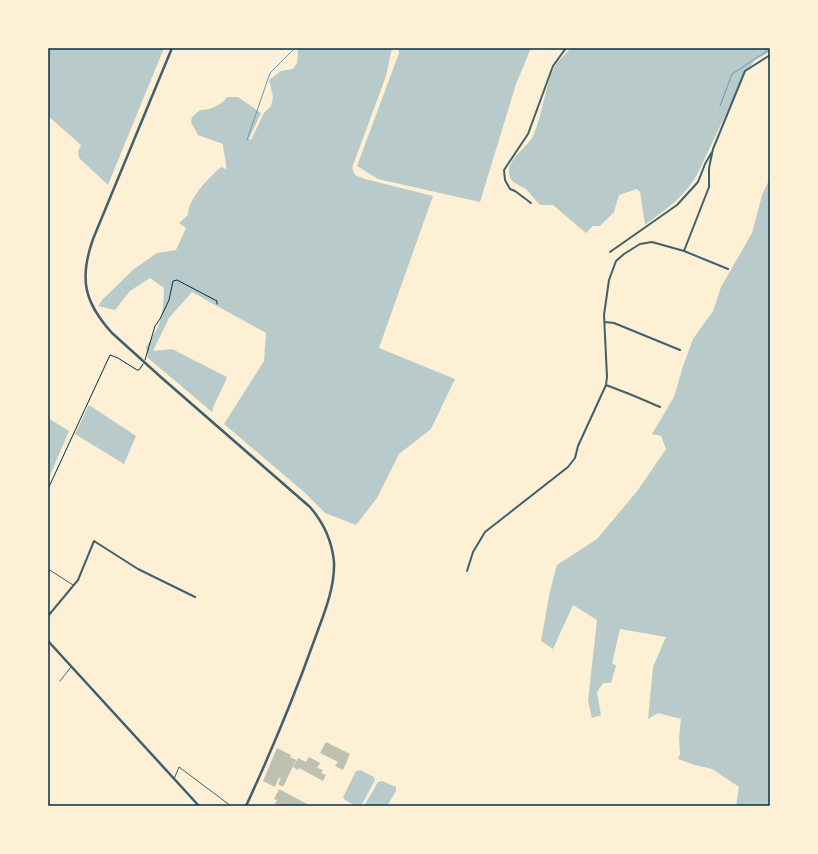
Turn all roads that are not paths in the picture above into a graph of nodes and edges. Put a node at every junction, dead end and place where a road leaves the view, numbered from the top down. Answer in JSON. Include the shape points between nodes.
{"nodes":[{"id":1,"x":172,"y":48,"type":"edge"},
{"id":2,"x":566,"y":48,"type":"edge"},
{"id":3,"x":770,"y":55,"type":"edge"},
{"id":4,"x":713,"y":149,"type":"junction"},
{"id":5,"x":531,"y":203,"type":"dead end"},
{"id":6,"x":684,"y":251,"type":"junction"},
{"id":7,"x":610,"y":252,"type":"dead end"},
{"id":8,"x":728,"y":269,"type":"dead end"},
{"id":9,"x":605,"y":322,"type":"junction"},
{"id":10,"x":680,"y":350,"type":"dead end"},
{"id":11,"x":606,"y":385,"type":"junction"},
{"id":12,"x":660,"y":407,"type":"dead end"},
{"id":13,"x":48,"y":569,"type":"edge"},
{"id":14,"x":467,"y":571,"type":"dead end"},
{"id":15,"x":74,"y":586,"type":"junction"},
{"id":16,"x":195,"y":597,"type":"dead end"},
{"id":17,"x":48,"y":616,"type":"edge"},
{"id":18,"x":48,"y":641,"type":"edge"},
{"id":19,"x":72,"y":667,"type":"junction"},
{"id":20,"x":60,"y":681,"type":"dead end"},
{"id":21,"x":174,"y":779,"type":"junction"},
{"id":22,"x":199,"y":806,"type":"edge"},
{"id":23,"x":231,"y":806,"type":"edge"},
{"id":24,"x":246,"y":806,"type":"edge"}],
"edges":[{"from":1,"to":24,"type":"street","via":[[87,257],[87,291],[92,305],[105,325],[310,507],[326,530],[334,562],[328,599],[306,661]]},
{"from":2,"to":5,"type":"street","via":[[552,66],[528,134],[504,170],[505,180],[510,189]]},
{"from":3,"to":4,"type":"street","via":[[745,71]]},
{"from":4,"to":6,"type":"street","via":[[709,187]]},
{"from":4,"to":7,"type":"street","via":[[698,182],[677,206]]},
{"from":6,"to":8,"type":"street"},
{"from":6,"to":9,"type":"street","via":[[645,242],[616,261],[609,280]]},
{"from":9,"to":10,"type":"street","via":[[614,323]]},
{"from":9,"to":11,"type":"street"},
{"from":11,"to":12,"type":"street"},
{"from":11,"to":14,"type":"street","via":[[575,458],[568,467],[485,532],[473,552]]},
{"from":13,"to":15,"type":"lane"},
{"from":15,"to":16,"type":"street","via":[[94,542],[138,569]]},
{"from":15,"to":17,"type":"street"},
{"from":18,"to":19,"type":"street"},
{"from":19,"to":20,"type":"lane"},
{"from":19,"to":21,"type":"street"},
{"from":21,"to":22,"type":"street"},
{"from":21,"to":23,"type":"lane","via":[[179,767]]}]}
